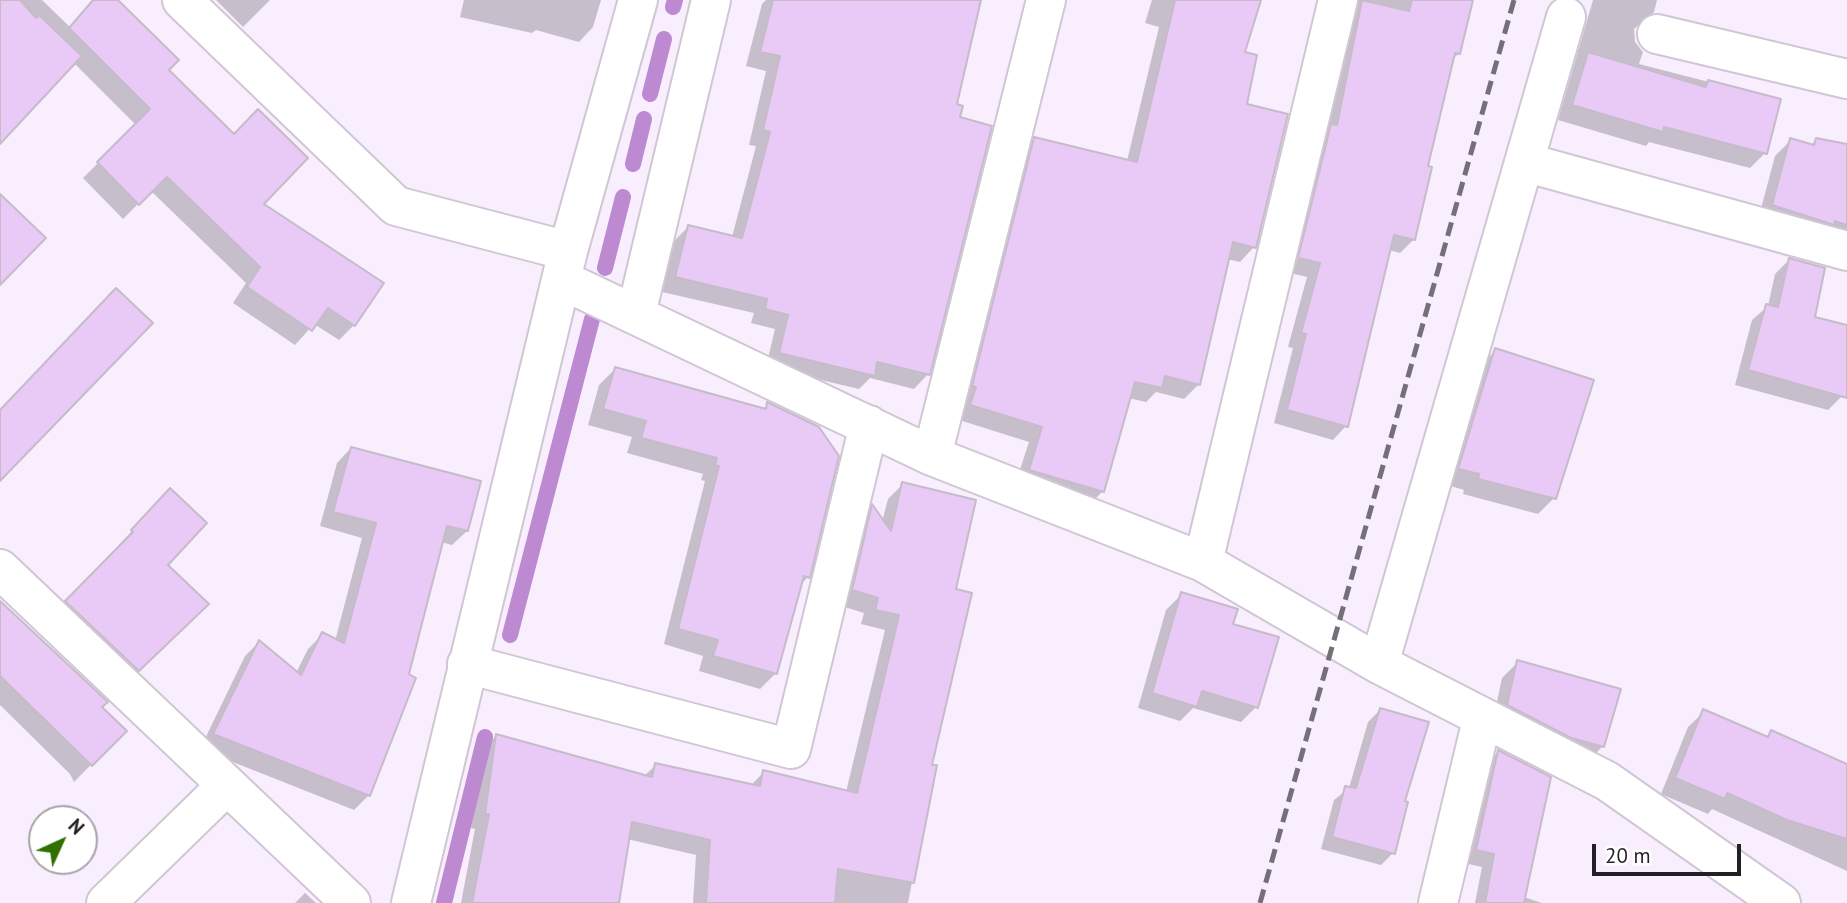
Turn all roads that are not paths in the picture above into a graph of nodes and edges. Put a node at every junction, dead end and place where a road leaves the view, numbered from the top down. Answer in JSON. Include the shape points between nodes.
{"nodes":[{"id":1,"x":182,"y":0,"type":"edge"},
{"id":2,"x":638,"y":0,"type":"edge"},
{"id":3,"x":711,"y":0,"type":"edge"},
{"id":4,"x":1046,"y":0,"type":"edge"},
{"id":5,"x":1338,"y":0,"type":"edge"},
{"id":6,"x":1566,"y":17,"type":"dead end"},
{"id":7,"x":1657,"y":34,"type":"dead end"},
{"id":8,"x":1847,"y":79,"type":"edge"},
{"id":9,"x":1524,"y":162,"type":"junction"},
{"id":10,"x":1847,"y":251,"type":"edge"},
{"id":11,"x":565,"y":266,"type":"junction"},
{"id":12,"x":636,"y":314,"type":"junction"},
{"id":13,"x":869,"y":425,"type":"junction"},
{"id":14,"x":932,"y":456,"type":"junction"},
{"id":15,"x":1203,"y":562,"type":"junction"},
{"id":16,"x":0,"y":569,"type":"edge"},
{"id":17,"x":467,"y":664,"type":"junction"},
{"id":18,"x":1379,"y":664,"type":"junction"},
{"id":19,"x":1482,"y":720,"type":"junction"},
{"id":20,"x":227,"y":785,"type":"junction"},
{"id":21,"x":106,"y":903,"type":"edge"},
{"id":22,"x":351,"y":903,"type":"edge"},
{"id":23,"x":411,"y":903,"type":"edge"},
{"id":24,"x":1438,"y":903,"type":"edge"},
{"id":25,"x":1781,"y":903,"type":"edge"}],
"edges":[{"from":1,"to":11,"type":"street","via":[[396,206]]},
{"from":2,"to":11,"type":"street"},
{"from":3,"to":12,"type":"street"},
{"from":4,"to":14,"type":"street"},
{"from":5,"to":15,"type":"street"},
{"from":6,"to":9,"type":"street"},
{"from":7,"to":8,"type":"street"},
{"from":9,"to":10,"type":"street"},
{"from":9,"to":18,"type":"street"},
{"from":11,"to":12,"type":"street"},
{"from":11,"to":17,"type":"street"},
{"from":12,"to":13,"type":"street"},
{"from":13,"to":14,"type":"street"},
{"from":13,"to":17,"type":"street","via":[[791,749]]},
{"from":14,"to":15,"type":"street"},
{"from":15,"to":18,"type":"street"},
{"from":16,"to":20,"type":"street"},
{"from":17,"to":23,"type":"street"},
{"from":18,"to":19,"type":"street"},
{"from":19,"to":24,"type":"street"},
{"from":19,"to":25,"type":"street","via":[[1607,781]]},
{"from":20,"to":21,"type":"street"},
{"from":20,"to":22,"type":"street"}]}
